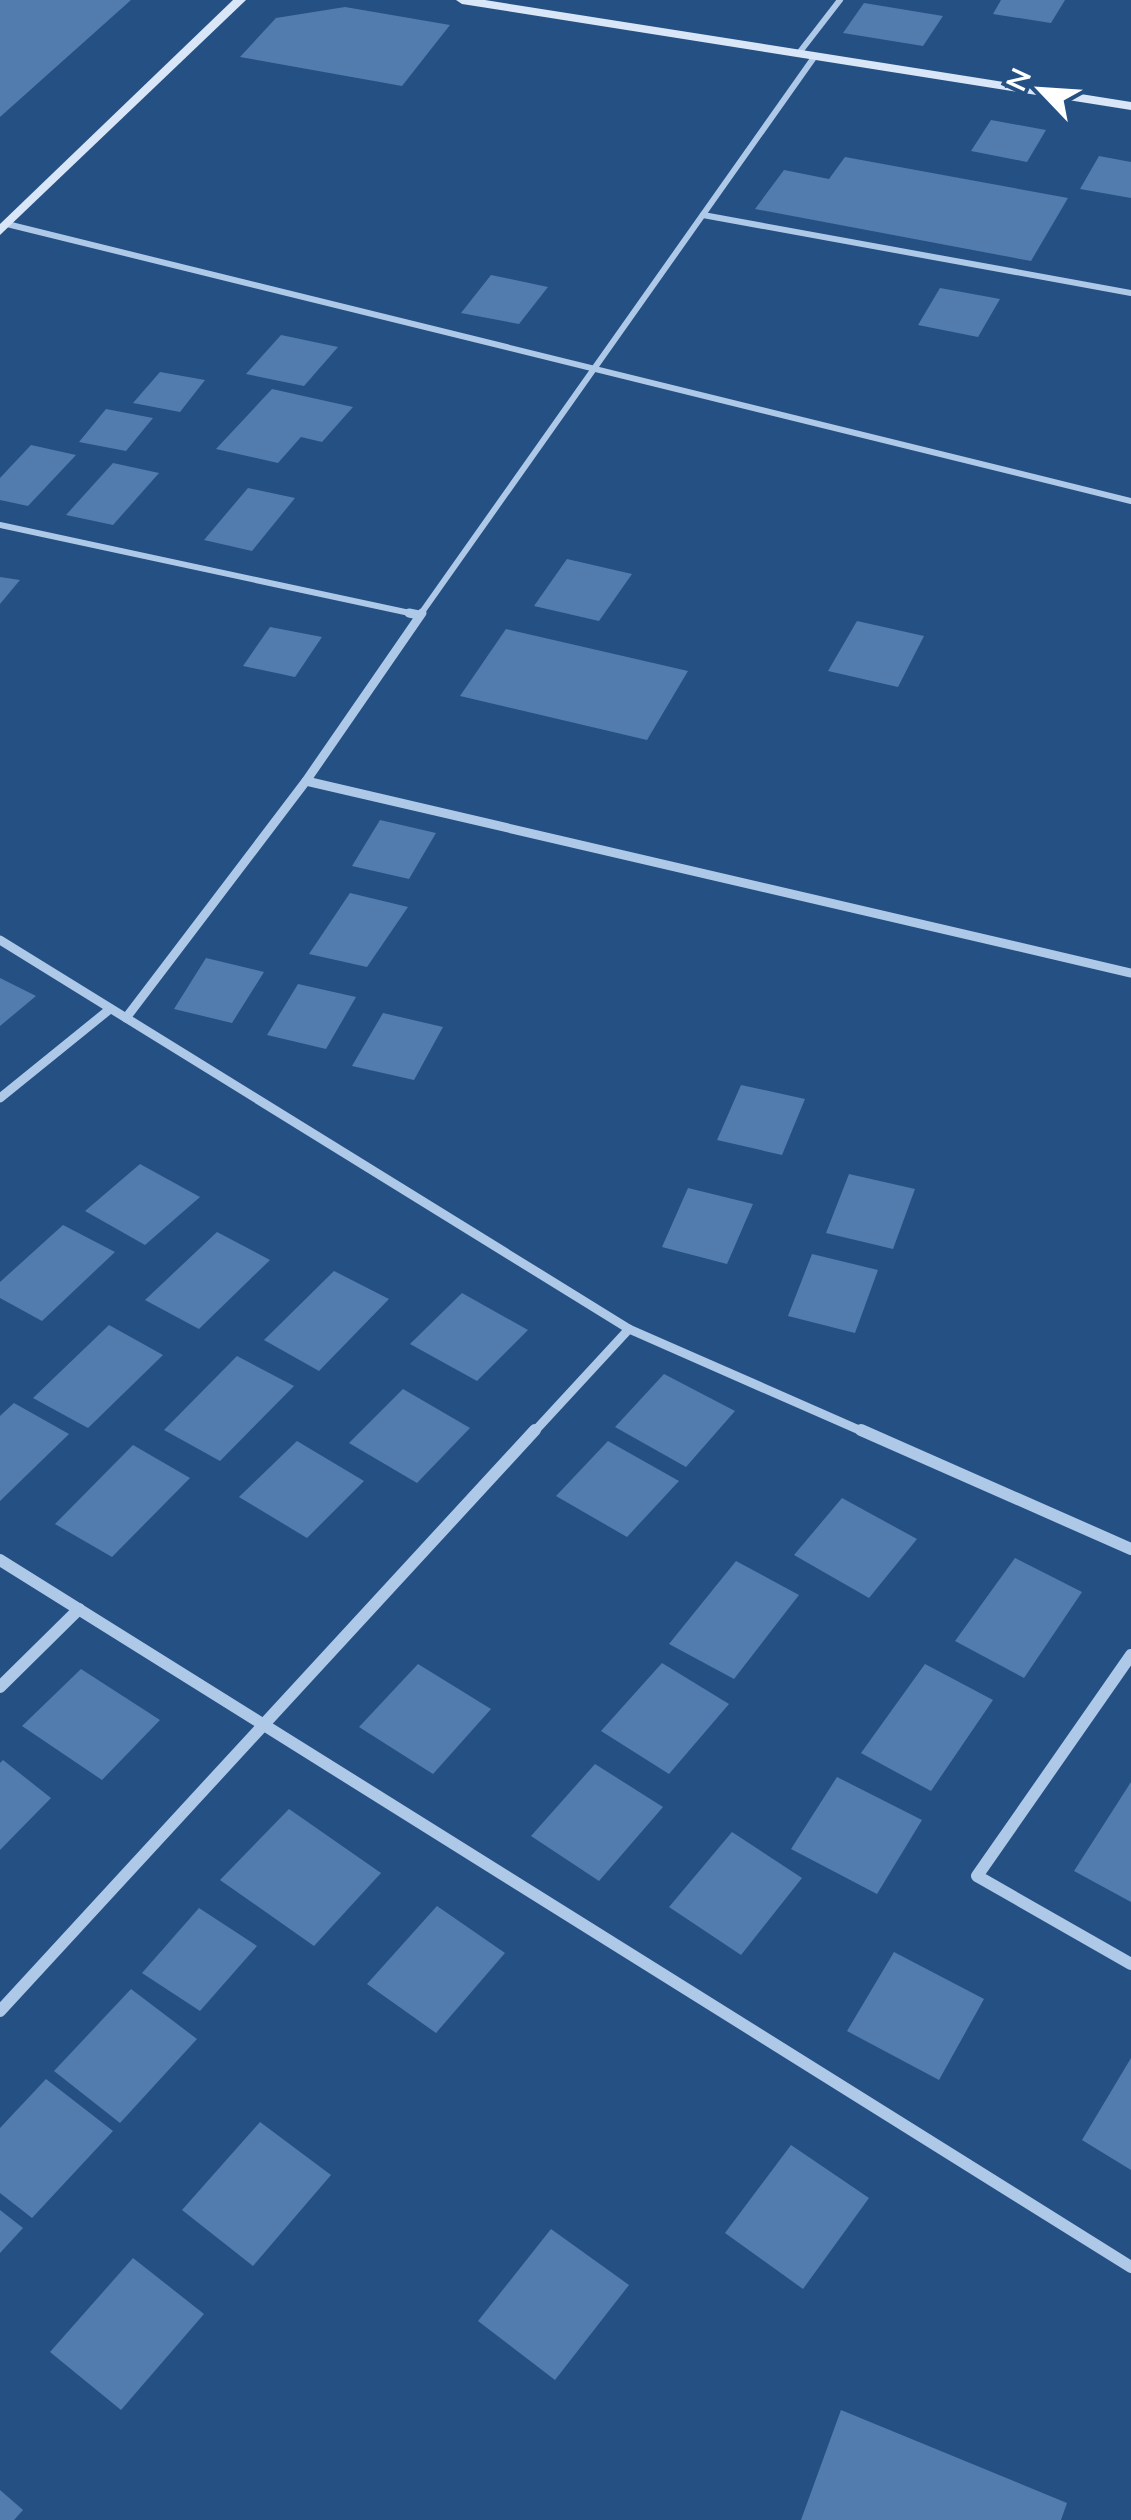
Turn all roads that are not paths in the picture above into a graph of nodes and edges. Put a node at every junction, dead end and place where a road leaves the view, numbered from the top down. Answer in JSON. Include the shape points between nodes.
{"nodes":[{"id":1,"x":240,"y":0,"type":"edge"},
{"id":2,"x":462,"y":0,"type":"edge"},
{"id":3,"x":840,"y":0,"type":"edge"},
{"id":4,"x":798,"y":53,"type":"junction"},
{"id":5,"x":815,"y":56,"type":"junction"},
{"id":6,"x":1131,"y":106,"type":"edge"},
{"id":7,"x":703,"y":215,"type":"junction"},
{"id":8,"x":4,"y":228,"type":"edge"},
{"id":9,"x":1131,"y":293,"type":"edge"},
{"id":10,"x":591,"y":368,"type":"junction"},
{"id":11,"x":1131,"y":500,"type":"edge"},
{"id":12,"x":0,"y":526,"type":"edge"},
{"id":13,"x":419,"y":615,"type":"junction"},
{"id":14,"x":306,"y":781,"type":"junction"},
{"id":15,"x":0,"y":940,"type":"edge"},
{"id":16,"x":1131,"y":973,"type":"edge"},
{"id":17,"x":110,"y":1009,"type":"junction"},
{"id":18,"x":126,"y":1018,"type":"junction"},
{"id":19,"x":0,"y":1098,"type":"edge"},
{"id":20,"x":629,"y":1329,"type":"junction"},
{"id":21,"x":1131,"y":1549,"type":"edge"},
{"id":22,"x":0,"y":1560,"type":"edge"},
{"id":23,"x":80,"y":1610,"type":"junction"},
{"id":24,"x":1131,"y":1655,"type":"edge"},
{"id":25,"x":0,"y":1687,"type":"edge"},
{"id":26,"x":264,"y":1725,"type":"junction"},
{"id":27,"x":1131,"y":1964,"type":"edge"},
{"id":28,"x":0,"y":2011,"type":"edge"},
{"id":29,"x":1131,"y":2267,"type":"edge"}],
"edges":[{"from":1,"to":8,"type":"street"},
{"from":2,"to":4,"type":"street"},
{"from":3,"to":4,"type":"street"},
{"from":4,"to":5,"type":"street"},
{"from":5,"to":6,"type":"street"},
{"from":5,"to":7,"type":"street"},
{"from":7,"to":9,"type":"street"},
{"from":7,"to":10,"type":"street"},
{"from":8,"to":10,"type":"street"},
{"from":10,"to":11,"type":"street"},
{"from":10,"to":13,"type":"street"},
{"from":12,"to":13,"type":"street"},
{"from":13,"to":14,"type":"street"},
{"from":14,"to":16,"type":"street"},
{"from":14,"to":18,"type":"street"},
{"from":15,"to":17,"type":"street"},
{"from":17,"to":18,"type":"street"},
{"from":17,"to":19,"type":"street"},
{"from":18,"to":20,"type":"street"},
{"from":20,"to":21,"type":"street"},
{"from":20,"to":26,"type":"street"},
{"from":22,"to":23,"type":"street"},
{"from":23,"to":25,"type":"street"},
{"from":23,"to":26,"type":"street"},
{"from":24,"to":27,"type":"street","via":[[977,1876]]},
{"from":26,"to":28,"type":"street"},
{"from":26,"to":29,"type":"street"}]}
